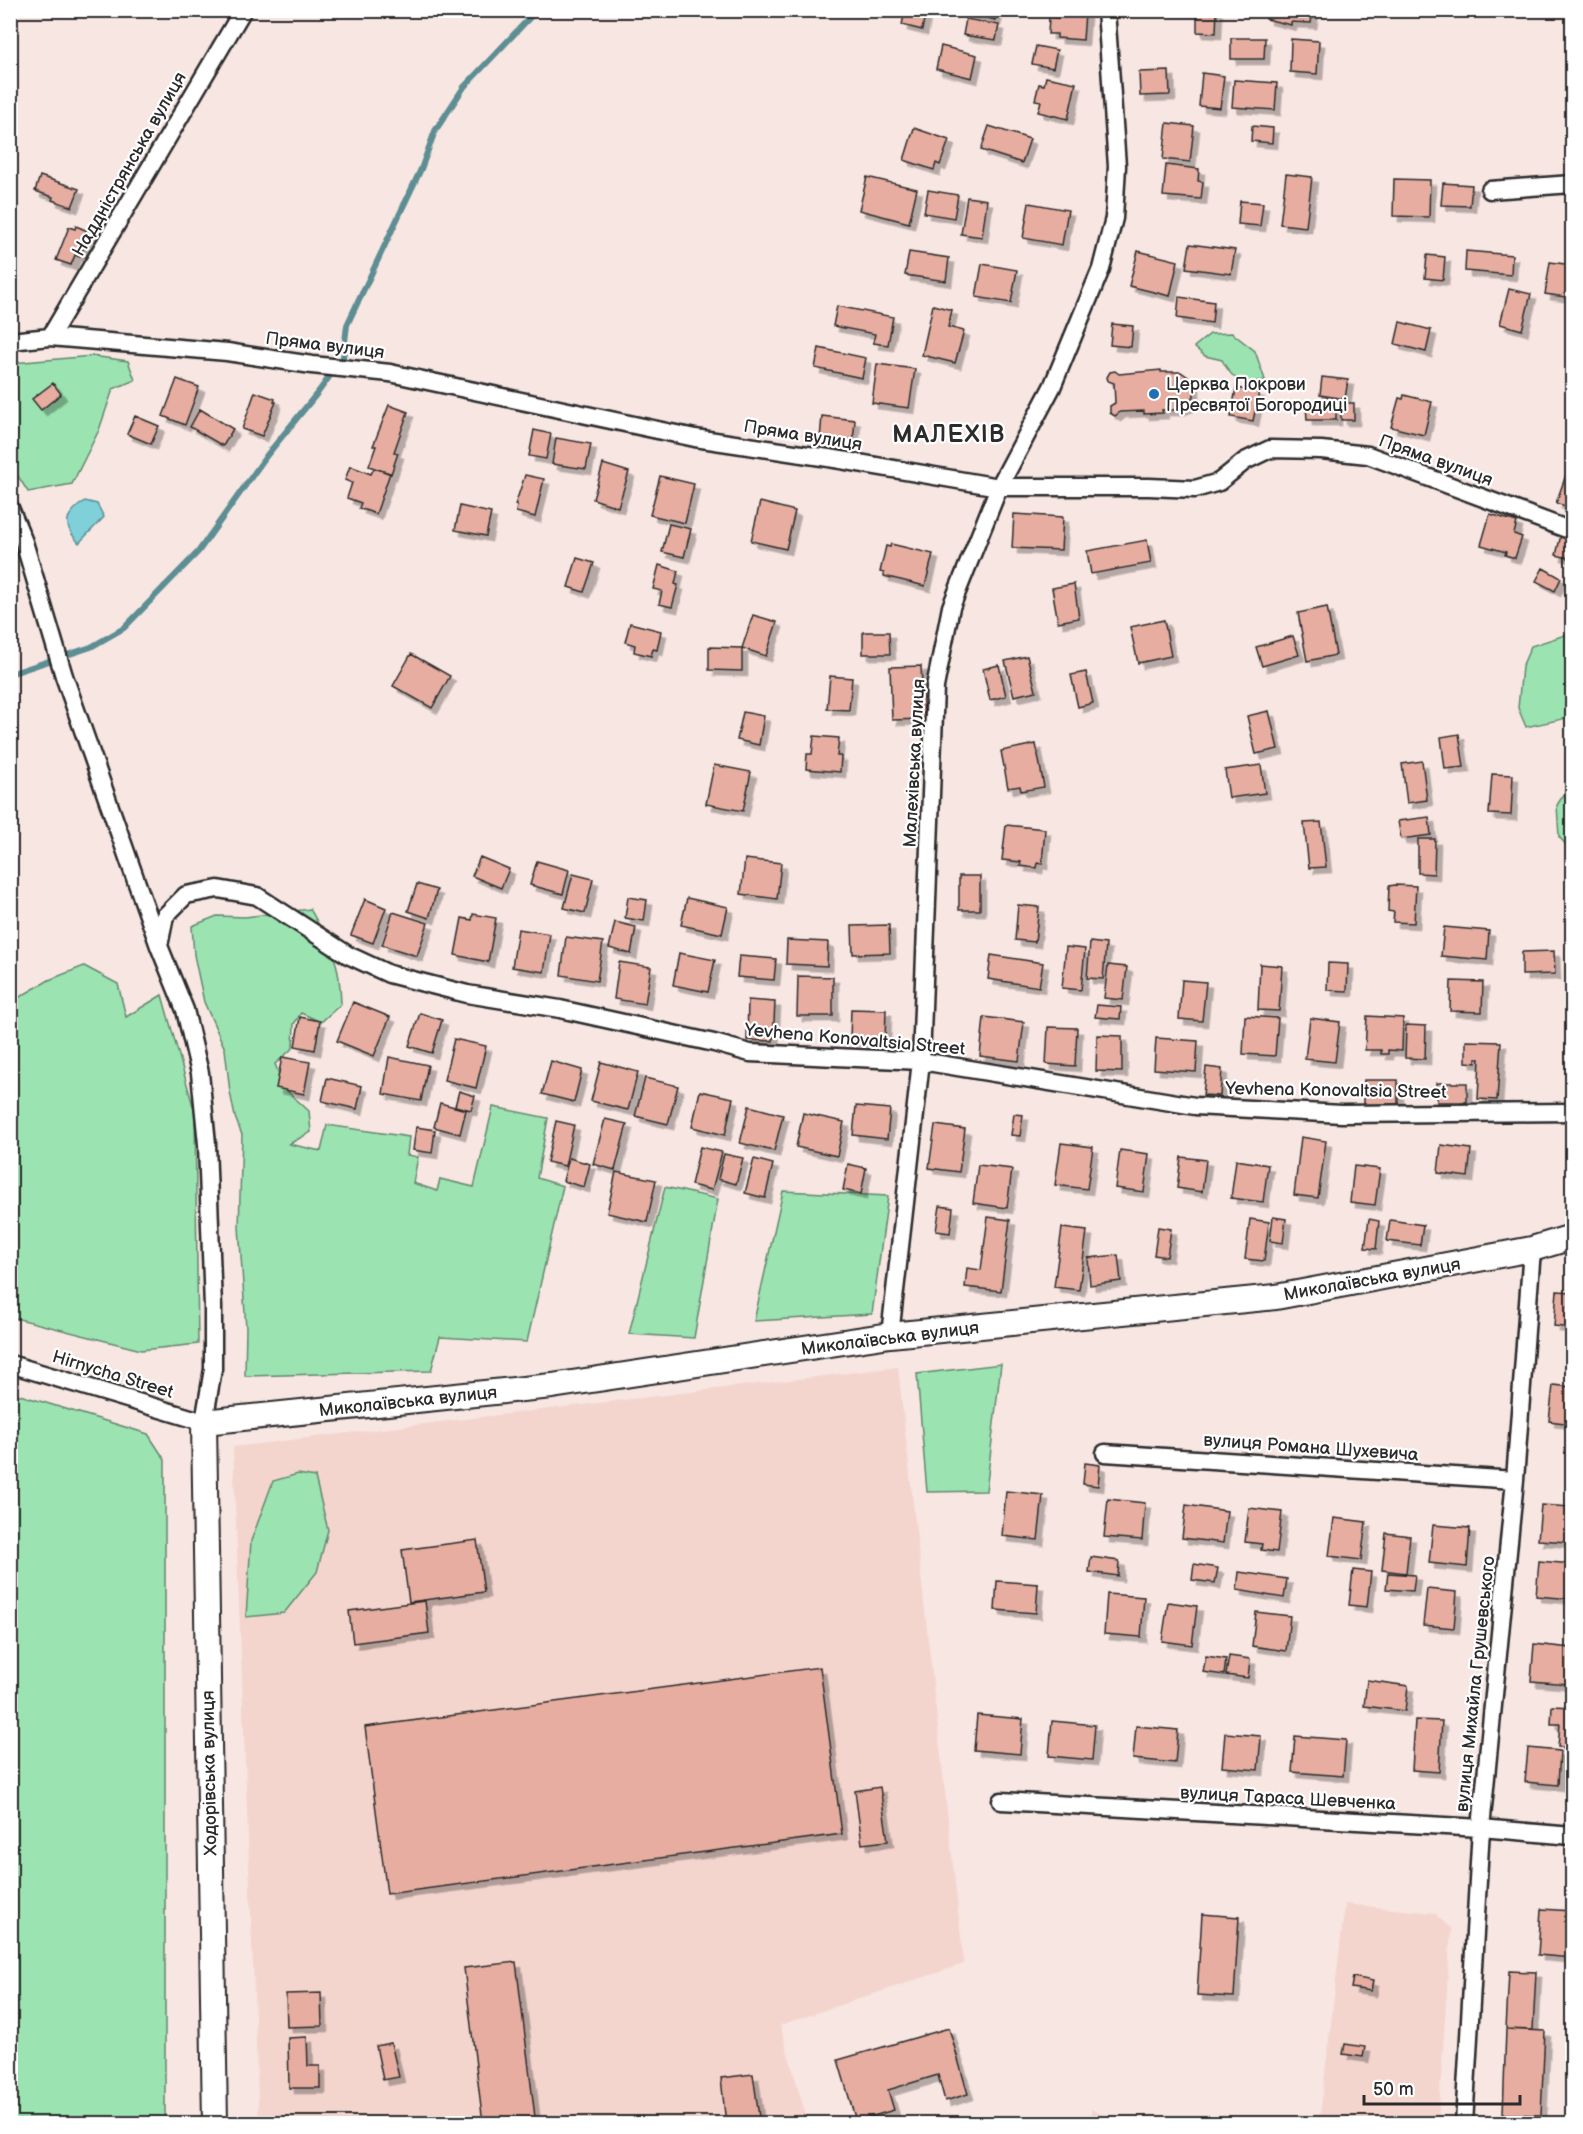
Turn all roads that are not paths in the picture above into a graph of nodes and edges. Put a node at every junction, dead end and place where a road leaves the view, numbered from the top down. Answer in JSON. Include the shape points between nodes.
{"nodes":[{"id":1,"x":243,"y":10,"type":"edge"},
{"id":2,"x":1106,"y":10,"type":"edge"},
{"id":3,"x":1572,"y":184,"type":"edge"},
{"id":4,"x":1490,"y":190,"type":"dead end"},
{"id":5,"x":50,"y":337,"type":"junction"},
{"id":6,"x":10,"y":341,"type":"edge"},
{"id":7,"x":999,"y":487,"type":"junction"},
{"id":8,"x":10,"y":508,"type":"edge"},
{"id":9,"x":1572,"y":531,"type":"edge"},
{"id":10,"x":159,"y":946,"type":"junction"},
{"id":11,"x":921,"y":1061,"type":"junction"},
{"id":12,"x":1572,"y":1112,"type":"edge"},
{"id":13,"x":1572,"y":1237,"type":"edge"},
{"id":14,"x":1532,"y":1249,"type":"junction"},
{"id":15,"x":890,"y":1335,"type":"junction"},
{"id":16,"x":10,"y":1364,"type":"edge"},
{"id":17,"x":204,"y":1422,"type":"junction"},
{"id":18,"x":1105,"y":1453,"type":"dead end"},
{"id":19,"x":1515,"y":1480,"type":"junction"},
{"id":20,"x":1001,"y":1801,"type":"dead end"},
{"id":21,"x":1481,"y":1828,"type":"junction"},
{"id":22,"x":1572,"y":1836,"type":"edge"},
{"id":23,"x":215,"y":2124,"type":"edge"},
{"id":24,"x":1464,"y":2124,"type":"edge"}],
"edges":[{"from":1,"to":5,"type":"street","name":"Наддністрянська вулиця"},
{"from":2,"to":7,"type":"street","name":"Малехівська вулиця","via":[[1117,166],[1114,218],[1101,269],[1052,387]]},
{"from":3,"to":4,"type":"street"},
{"from":5,"to":6,"type":"street","name":"Пряма вулиця"},
{"from":5,"to":7,"type":"street","name":"Пряма вулиця","via":[[227,352],[390,373],[695,438]]},
{"from":7,"to":9,"type":"street","name":"Пряма вулиця","via":[[1195,489],[1219,482],[1245,461],[1270,449],[1321,450],[1368,455]]},
{"from":7,"to":11,"type":"street","name":"Малехівська вулиця","via":[[951,607],[935,687]]},
{"from":8,"to":10,"type":"street"},
{"from":10,"to":11,"type":"street","name":"Yevhena Konovaltsia Street","via":[[165,916],[186,895],[218,889],[257,896],[348,955],[389,974],[467,994],[560,1009],[750,1053]]},
{"from":10,"to":17,"type":"street","via":[[185,1010],[200,1073],[207,1144],[213,1369]]},
{"from":11,"to":12,"type":"street","name":"Yevhena Konovaltsia Street","via":[[1195,1106],[1342,1114]]},
{"from":11,"to":15,"type":"street","name":"Малехівська вулиця"},
{"from":13,"to":14,"type":"main road","name":"Миколаївська вулиця"},
{"from":14,"to":15,"type":"main road","name":"Миколаївська вулиця","via":[[1276,1297]]},
{"from":14,"to":19,"type":"street","name":"вулиця Михайла Грушевського"},
{"from":15,"to":17,"type":"main road","name":"Миколаївська вулиця","via":[[552,1386]]},
{"from":16,"to":17,"type":"street","name":"Hirnycha Street"},
{"from":17,"to":23,"type":"main road","name":"Ходорівська вулиця"},
{"from":18,"to":19,"type":"street","name":"вулиця Романа Шухевича"},
{"from":19,"to":21,"type":"street","name":"вулиця Михайла Грушевського"},
{"from":20,"to":21,"type":"street","name":"вулиця Тараса Шевченка"},
{"from":21,"to":22,"type":"street","name":"вулиця Тараса Шевченка"},
{"from":21,"to":24,"type":"street","name":"вулиця Михайла Грушевського"}]}
